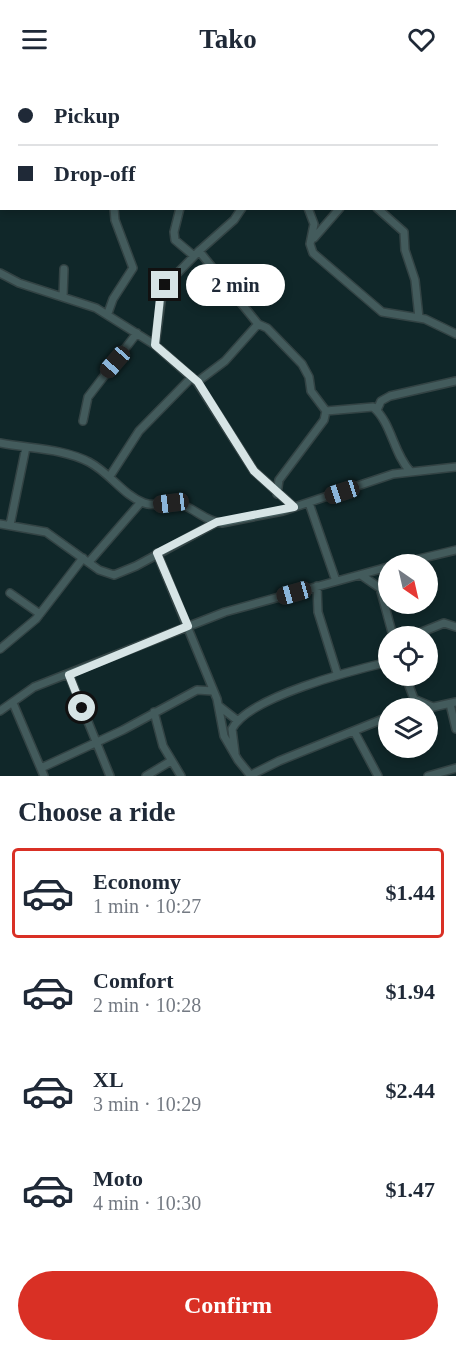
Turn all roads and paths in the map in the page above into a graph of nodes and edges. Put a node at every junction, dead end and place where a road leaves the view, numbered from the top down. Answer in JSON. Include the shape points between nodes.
{"nodes":[{"id":1,"x":114,"y":210,"type":"edge"},
{"id":2,"x":179,"y":210,"type":"edge"},
{"id":3,"x":241,"y":210,"type":"edge"},
{"id":4,"x":309,"y":210,"type":"edge"},
{"id":5,"x":338,"y":210,"type":"edge"},
{"id":6,"x":379,"y":210,"type":"edge"},
{"id":7,"x":311,"y":240,"type":"junction"},
{"id":8,"x":197,"y":253,"type":"junction"},
{"id":9,"x":64,"y":269,"type":"dead end"},
{"id":10,"x":0,"y":273,"type":"edge"},
{"id":11,"x":63,"y":297,"type":"junction"},
{"id":12,"x":108,"y":314,"type":"junction"},
{"id":13,"x":419,"y":318,"type":"junction"},
{"id":14,"x":258,"y":324,"type":"junction"},
{"id":15,"x":137,"y":333,"type":"junction"},
{"id":16,"x":456,"y":334,"type":"edge"},
{"id":17,"x":155,"y":345,"type":"junction"},
{"id":18,"x":195,"y":380,"type":"junction"},
{"id":19,"x":456,"y":381,"type":"edge"},
{"id":20,"x":377,"y":410,"type":"junction"},
{"id":21,"x":326,"y":411,"type":"junction"},
{"id":22,"x":83,"y":421,"type":"dead end"},
{"id":23,"x":0,"y":443,"type":"edge"},
{"id":24,"x":26,"y":447,"type":"junction"},
{"id":25,"x":456,"y":467,"type":"edge"},
{"id":26,"x":410,"y":471,"type":"junction"},
{"id":27,"x":110,"y":476,"type":"junction"},
{"id":28,"x":277,"y":494,"type":"junction"},
{"id":29,"x":141,"y":502,"type":"junction"},
{"id":30,"x":309,"y":503,"type":"junction"},
{"id":31,"x":294,"y":507,"type":"junction"},
{"id":32,"x":217,"y":522,"type":"junction"},
{"id":33,"x":0,"y":524,"type":"edge"},
{"id":34,"x":10,"y":525,"type":"junction"},
{"id":35,"x":456,"y":550,"type":"edge"},
{"id":36,"x":157,"y":553,"type":"junction"},
{"id":37,"x":438,"y":554,"type":"edge"},
{"id":38,"x":86,"y":560,"type":"junction"},
{"id":39,"x":378,"y":570,"type":"edge"},
{"id":40,"x":362,"y":575,"type":"junction"},
{"id":41,"x":336,"y":581,"type":"junction"},
{"id":42,"x":317,"y":586,"type":"junction"},
{"id":43,"x":10,"y":593,"type":"dead end"},
{"id":44,"x":40,"y":614,"type":"junction"},
{"id":45,"x":188,"y":626,"type":"junction"},
{"id":46,"x":390,"y":626,"type":"edge"},
{"id":47,"x":437,"y":626,"type":"edge"},
{"id":48,"x":456,"y":627,"type":"edge"},
{"id":49,"x":0,"y":649,"type":"edge"},
{"id":50,"x":378,"y":664,"type":"edge"},
{"id":51,"x":337,"y":673,"type":"junction"},
{"id":52,"x":69,"y":675,"type":"junction"},
{"id":53,"x":213,"y":691,"type":"junction"},
{"id":54,"x":453,"y":703,"type":"edge"},
{"id":55,"x":13,"y":704,"type":"junction"},
{"id":56,"x":219,"y":706,"type":"junction"},
{"id":57,"x":438,"y":706,"type":"edge"},
{"id":58,"x":0,"y":711,"type":"edge"},
{"id":59,"x":154,"y":712,"type":"junction"},
{"id":60,"x":238,"y":721,"type":"junction"},
{"id":61,"x":378,"y":721,"type":"edge"},
{"id":62,"x":456,"y":729,"type":"edge"},
{"id":63,"x":354,"y":731,"type":"junction"},
{"id":64,"x":98,"y":742,"type":"junction"},
{"id":65,"x":235,"y":755,"type":"junction"},
{"id":66,"x":171,"y":761,"type":"junction"},
{"id":67,"x":456,"y":768,"type":"edge"},
{"id":68,"x":43,"y":772,"type":"edge"},
{"id":69,"x":248,"y":775,"type":"edge"},
{"id":70,"x":110,"y":776,"type":"edge"},
{"id":71,"x":146,"y":776,"type":"edge"},
{"id":72,"x":180,"y":776,"type":"edge"},
{"id":73,"x":378,"y":776,"type":"edge"},
{"id":74,"x":428,"y":776,"type":"edge"}],
"edges":[{"from":1,"to":12,"type":"street","via":[[133,268]]},
{"from":2,"to":8,"type":"street","via":[[175,240]]},
{"from":3,"to":8,"type":"street"},
{"from":4,"to":7,"type":"street","via":[[314,224]]},
{"from":5,"to":7,"type":"street"},
{"from":6,"to":13,"type":"street","via":[[404,232]]},
{"from":7,"to":13,"type":"street","via":[[313,253],[366,301],[389,314]]},
{"from":8,"to":14,"type":"street"},
{"from":8,"to":17,"type":"street","via":[[161,291]]},
{"from":9,"to":11,"type":"street"},
{"from":10,"to":11,"type":"street"},
{"from":11,"to":12,"type":"street"},
{"from":12,"to":15,"type":"street"},
{"from":13,"to":16,"type":"street"},
{"from":14,"to":18,"type":"street","via":[[225,362]]},
{"from":14,"to":21,"type":"street","via":[[267,328],[302,364],[311,391]]},
{"from":15,"to":17,"type":"street"},
{"from":15,"to":22,"type":"street","via":[[88,397]]},
{"from":17,"to":18,"type":"street"},
{"from":18,"to":27,"type":"street","via":[[139,431]]},
{"from":18,"to":28,"type":"street","via":[[254,471]]},
{"from":19,"to":20,"type":"street","via":[[390,396],[381,401]]},
{"from":20,"to":21,"type":"street","via":[[369,405]]},
{"from":20,"to":26,"type":"street","via":[[401,461]]},
{"from":21,"to":28,"type":"street","via":[[324,420],[279,480]]},
{"from":23,"to":24,"type":"street"},
{"from":24,"to":27,"type":"street","via":[[79,458]]},
{"from":24,"to":34,"type":"street"},
{"from":25,"to":26,"type":"street"},
{"from":26,"to":30,"type":"street"},
{"from":27,"to":29,"type":"street"},
{"from":28,"to":31,"type":"street"},
{"from":29,"to":32,"type":"street","via":[[184,506]]},
{"from":29,"to":38,"type":"street"},
{"from":30,"to":31,"type":"street"},
{"from":30,"to":41,"type":"street"},
{"from":31,"to":32,"type":"street"},
{"from":32,"to":36,"type":"street"},
{"from":33,"to":34,"type":"street"},
{"from":34,"to":38,"type":"street","via":[[46,532]]},
{"from":35,"to":37,"type":"street"},
{"from":36,"to":38,"type":"street","via":[[114,575]]},
{"from":36,"to":45,"type":"street"},
{"from":38,"to":44,"type":"street"},
{"from":39,"to":40,"type":"street"},
{"from":40,"to":41,"type":"street"},
{"from":40,"to":46,"type":"street","via":[[380,588]]},
{"from":41,"to":42,"type":"street"},
{"from":42,"to":45,"type":"street"},
{"from":42,"to":51,"type":"street","via":[[318,612]]},
{"from":43,"to":44,"type":"street"},
{"from":44,"to":49,"type":"street"},
{"from":45,"to":52,"type":"street"},
{"from":45,"to":53,"type":"street"},
{"from":47,"to":48,"type":"street","via":[[444,623]]},
{"from":50,"to":51,"type":"street"},
{"from":51,"to":60,"type":"street","via":[[308,683]]},
{"from":52,"to":55,"type":"street","via":[[34,687]]},
{"from":52,"to":64,"type":"street"},
{"from":53,"to":56,"type":"street"},
{"from":53,"to":59,"type":"street","via":[[197,690]]},
{"from":54,"to":57,"type":"street"},
{"from":54,"to":62,"type":"street"},
{"from":55,"to":58,"type":"street"},
{"from":55,"to":68,"type":"street"},
{"from":56,"to":60,"type":"street"},
{"from":56,"to":65,"type":"street","via":[[224,736]]},
{"from":59,"to":64,"type":"street"},
{"from":59,"to":66,"type":"street","via":[[156,728]]},
{"from":60,"to":65,"type":"street","via":[[232,729]]},
{"from":61,"to":63,"type":"street"},
{"from":63,"to":69,"type":"street"},
{"from":63,"to":73,"type":"street"},
{"from":64,"to":68,"type":"street"},
{"from":64,"to":70,"type":"street"},
{"from":65,"to":69,"type":"street"},
{"from":66,"to":71,"type":"street"},
{"from":66,"to":72,"type":"street"},
{"from":67,"to":74,"type":"street"}]}
